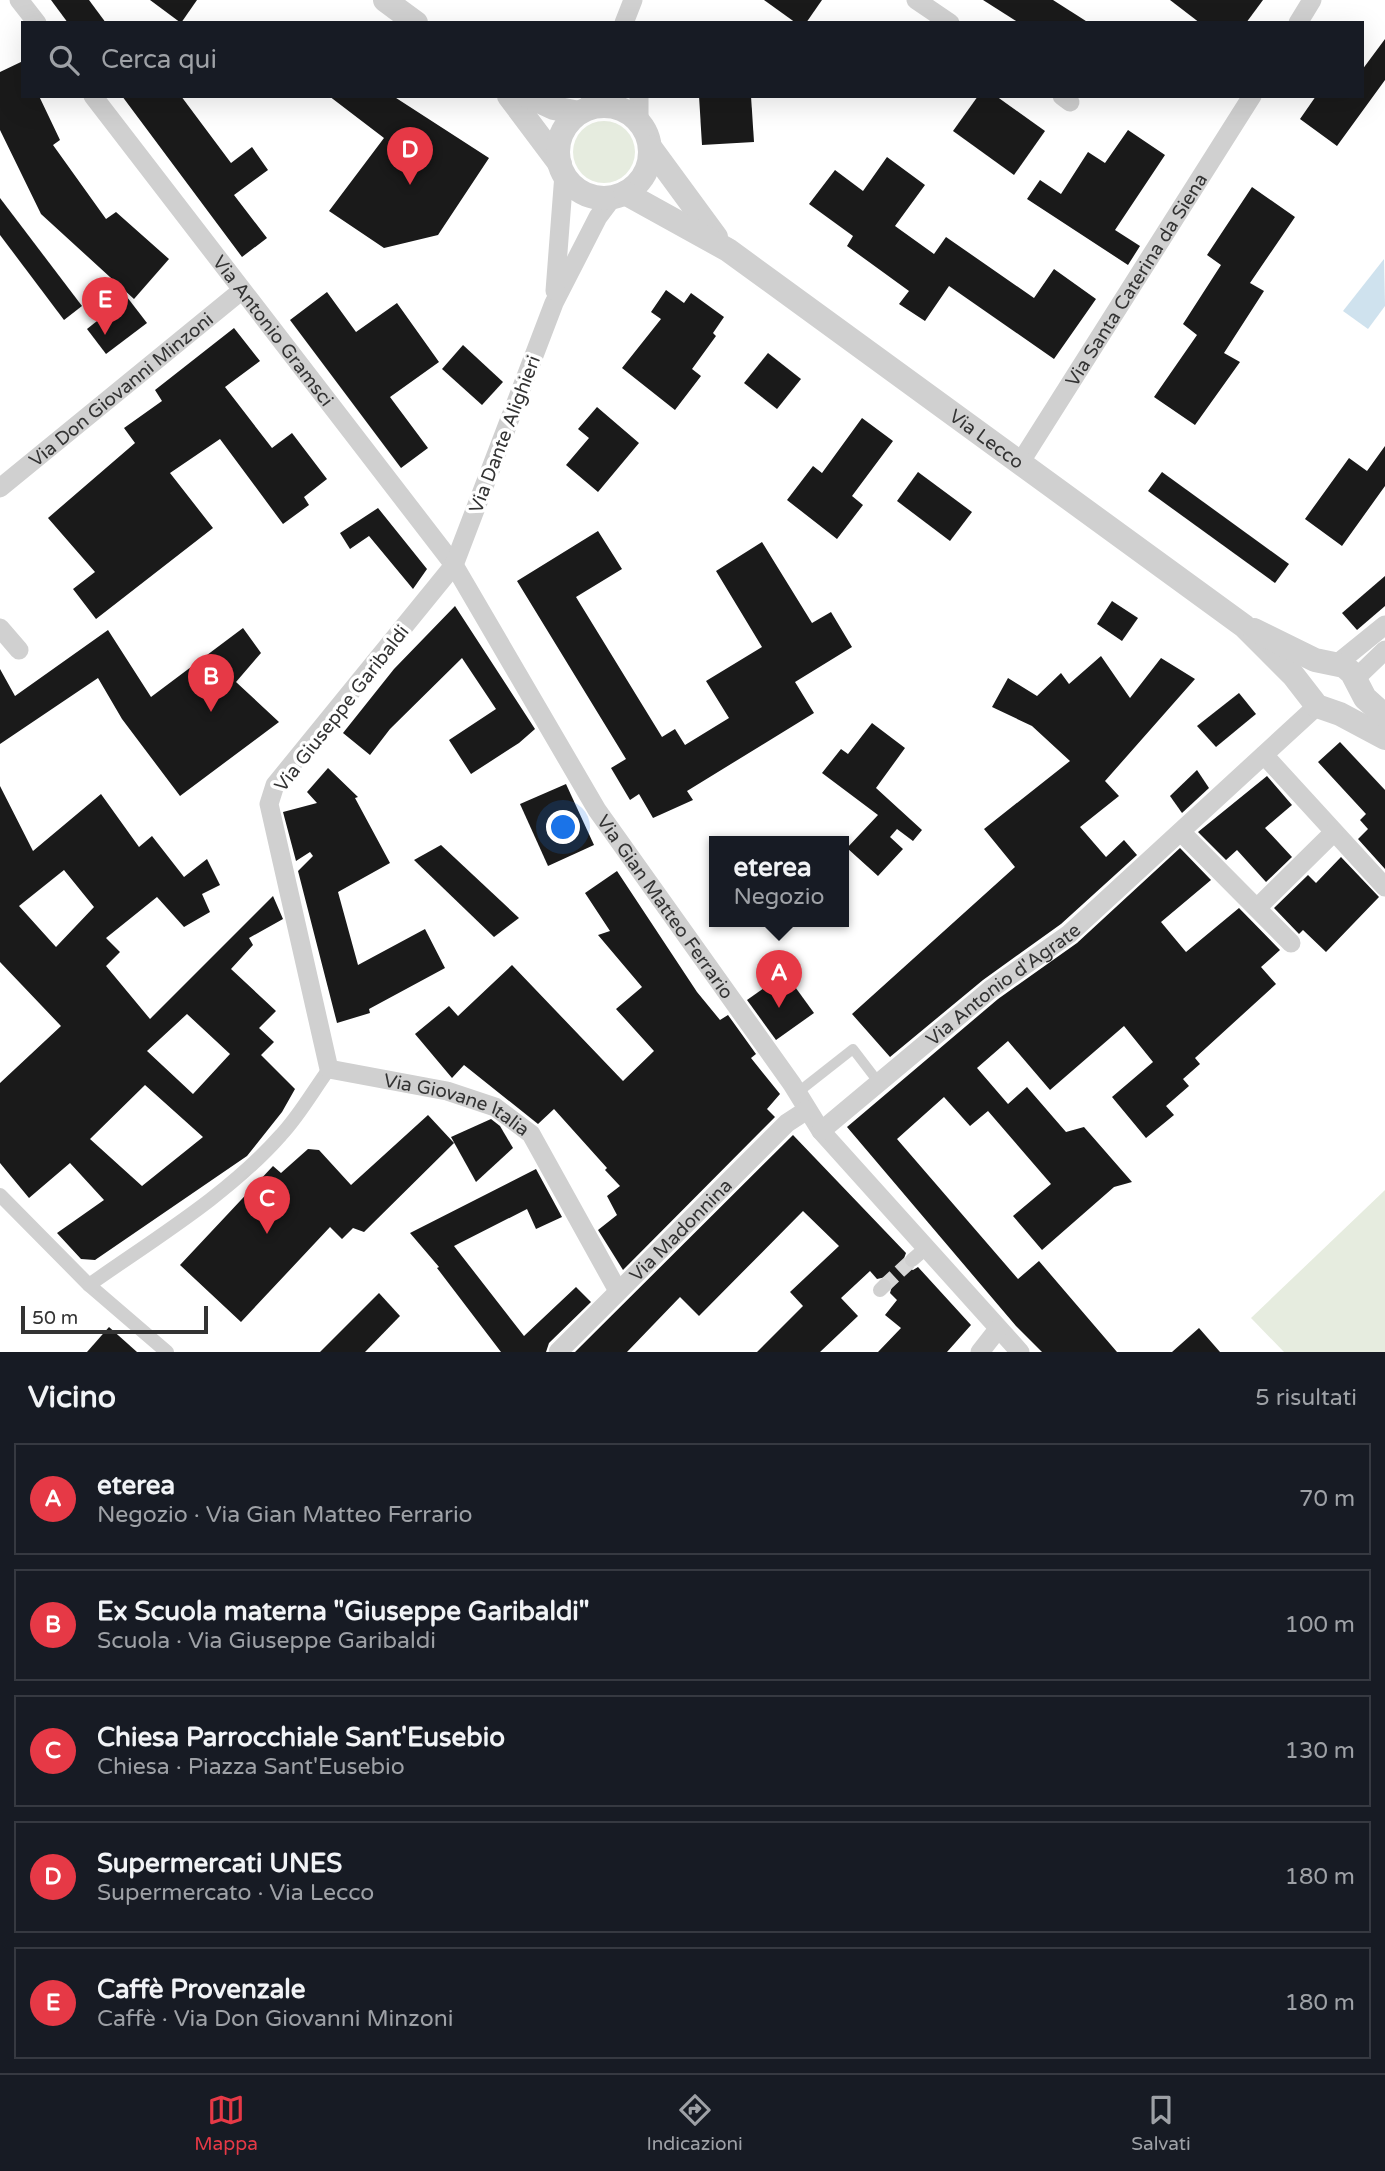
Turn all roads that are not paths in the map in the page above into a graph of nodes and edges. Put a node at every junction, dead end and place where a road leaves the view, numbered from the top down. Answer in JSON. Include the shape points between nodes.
{"nodes":[{"id":1,"x":19,"y":0,"type":"edge"},
{"id":2,"x":385,"y":0,"type":"edge"},
{"id":3,"x":633,"y":0,"type":"edge"},
{"id":4,"x":639,"y":0,"type":"edge"},
{"id":5,"x":916,"y":0,"type":"edge"},
{"id":6,"x":1312,"y":0,"type":"edge"},
{"id":7,"x":35,"y":21,"type":"edge"},
{"id":8,"x":413,"y":21,"type":"edge"},
{"id":9,"x":625,"y":21,"type":"edge"},
{"id":10,"x":639,"y":21,"type":"edge"},
{"id":11,"x":947,"y":21,"type":"edge"},
{"id":12,"x":1299,"y":21,"type":"edge"},
{"id":13,"x":95,"y":98,"type":"edge"},
{"id":14,"x":510,"y":98,"type":"edge"},
{"id":15,"x":532,"y":98,"type":"edge"},
{"id":16,"x":639,"y":98,"type":"edge"},
{"id":17,"x":1251,"y":98,"type":"edge"},
{"id":18,"x":586,"y":106,"type":"edge"},
{"id":19,"x":639,"y":121,"type":"junction"},
{"id":20,"x":650,"y":147,"type":"junction"},
{"id":21,"x":562,"y":169,"type":"junction"},
{"id":22,"x":619,"y":195,"type":"junction"},
{"id":23,"x":728,"y":250,"type":"junction"},
{"id":24,"x":241,"y":291,"type":"junction"},
{"id":25,"x":554,"y":303,"type":"junction"},
{"id":26,"x":1020,"y":463,"type":"junction"},
{"id":27,"x":0,"y":488,"type":"edge"},
{"id":28,"x":454,"y":565,"type":"junction"},
{"id":29,"x":1385,"y":625,"type":"edge"},
{"id":30,"x":1244,"y":626,"type":"junction"},
{"id":31,"x":0,"y":628,"type":"edge"},
{"id":32,"x":19,"y":650,"type":"dead end"},
{"id":33,"x":1385,"y":650,"type":"edge"},
{"id":34,"x":1344,"y":673,"type":"junction"},
{"id":35,"x":1320,"y":703,"type":"junction"},
{"id":36,"x":1385,"y":716,"type":"edge"},
{"id":37,"x":1385,"y":738,"type":"edge"},
{"id":38,"x":1264,"y":755,"type":"junction"},
{"id":39,"x":1182,"y":833,"type":"junction"},
{"id":40,"x":1333,"y":834,"type":"junction"},
{"id":41,"x":1385,"y":887,"type":"edge"},
{"id":42,"x":1257,"y":908,"type":"junction"},
{"id":43,"x":1291,"y":943,"type":"dead end"},
{"id":44,"x":329,"y":1069,"type":"junction"},
{"id":45,"x":879,"y":1083,"type":"junction"},
{"id":46,"x":802,"y":1101,"type":"junction"},
{"id":47,"x":821,"y":1130,"type":"junction"},
{"id":48,"x":0,"y":1195,"type":"edge"},
{"id":49,"x":89,"y":1285,"type":"junction"},
{"id":50,"x":618,"y":1291,"type":"junction"},
{"id":51,"x":998,"y":1329,"type":"junction"},
{"id":52,"x":167,"y":1352,"type":"edge"},
{"id":53,"x":558,"y":1352,"type":"edge"},
{"id":54,"x":980,"y":1352,"type":"edge"},
{"id":55,"x":1020,"y":1352,"type":"edge"}],
"edges":[{"from":1,"to":7,"type":"street"},
{"from":2,"to":8,"type":"street"},
{"from":3,"to":9,"type":"street"},
{"from":4,"to":10,"type":"street"},
{"from":5,"to":11,"type":"street"},
{"from":6,"to":12,"type":"street"},
{"from":13,"to":24,"type":"street","name":"Via Antonio Gramsci"},
{"from":14,"to":21,"type":"street"},
{"from":15,"to":18,"type":"street","via":[[554,108]]},
{"from":16,"to":19,"type":"street"},
{"from":17,"to":26,"type":"street","name":"Via Santa Caterina da Siena"},
{"from":18,"to":19,"type":"street","via":[[611,106]]},
{"from":18,"to":21,"type":"street","via":[[561,136]]},
{"from":19,"to":20,"type":"street"},
{"from":20,"to":22,"type":"street","via":[[642,178]]},
{"from":20,"to":23,"type":"street","name":"Via Lecco"},
{"from":21,"to":22,"type":"street","via":[[575,187],[589,195]]},
{"from":21,"to":25,"type":"street","name":"Via Dante Alighieri"},
{"from":22,"to":23,"type":"street","name":"Via Lecco"},
{"from":22,"to":25,"type":"street","name":"Via Dante Alighieri","via":[[598,217]]},
{"from":23,"to":26,"type":"street","name":"Via Lecco"},
{"from":24,"to":27,"type":"street","name":"Via Don Giovanni Minzoni"},
{"from":24,"to":28,"type":"street","name":"Via Antonio Gramsci"},
{"from":25,"to":28,"type":"street","name":"Via Dante Alighieri"},
{"from":26,"to":30,"type":"street","name":"Via Lecco"},
{"from":28,"to":44,"type":"street","name":"Via Giuseppe Garibaldi","via":[[275,785],[270,804]]},
{"from":28,"to":46,"type":"street","name":"Via Gian Matteo Ferrario","via":[[597,810]]},
{"from":29,"to":34,"type":"street"},
{"from":30,"to":34,"type":"street","name":"Via Lecco"},
{"from":30,"to":35,"type":"street","name":"Via Lecco"},
{"from":31,"to":32,"type":"street"},
{"from":33,"to":34,"type":"street"},
{"from":34,"to":35,"type":"street","via":[[1350,704]]},
{"from":34,"to":35,"type":"street","via":[[1312,674]]},
{"from":34,"to":36,"type":"street","name":"Via Lecco"},
{"from":35,"to":37,"type":"street","name":"Via Lecco"},
{"from":35,"to":38,"type":"street","name":"Via Antonio d'Agrate"},
{"from":38,"to":39,"type":"street","name":"Via Antonio d'Agrate"},
{"from":38,"to":40,"type":"street"},
{"from":39,"to":42,"type":"street"},
{"from":39,"to":45,"type":"street","name":"Via Antonio d'Agrate","via":[[1069,934],[991,989]]},
{"from":40,"to":41,"type":"street"},
{"from":40,"to":42,"type":"street"},
{"from":42,"to":43,"type":"street"},
{"from":44,"to":49,"type":"street","via":[[282,1134],[255,1161],[198,1208]]},
{"from":44,"to":50,"type":"street","name":"Via Giovane Italia","via":[[447,1091],[495,1107],[531,1133]]},
{"from":45,"to":46,"type":"lane","via":[[853,1049]]},
{"from":45,"to":47,"type":"street","name":"Via Antonio d'Agrate"},
{"from":46,"to":47,"type":"street","name":"Via Gian Matteo Ferrario"},
{"from":46,"to":50,"type":"street","name":"Via Madonnina","via":[[787,1124]]},
{"from":47,"to":51,"type":"street","name":"Via Gian Matteo Ferrario","via":[[919,1254]]},
{"from":48,"to":49,"type":"street"},
{"from":49,"to":52,"type":"street"},
{"from":50,"to":53,"type":"street","name":"Via Madonnina"},
{"from":51,"to":54,"type":"street"},
{"from":51,"to":55,"type":"street","name":"Via Gian Matteo Ferrario"}]}
